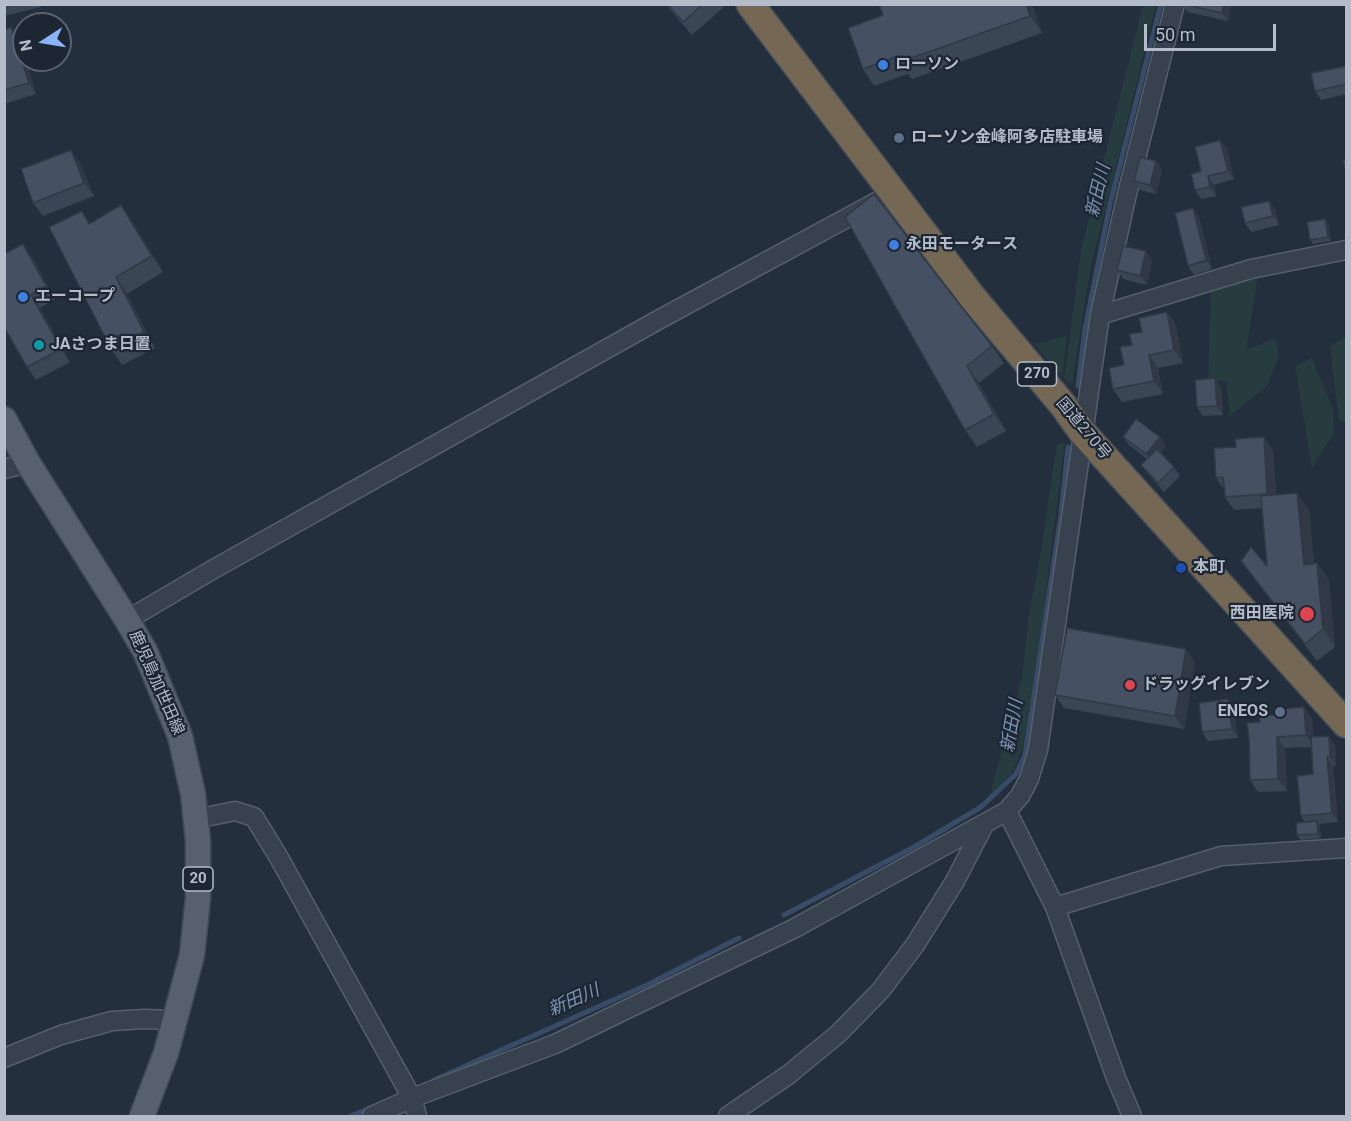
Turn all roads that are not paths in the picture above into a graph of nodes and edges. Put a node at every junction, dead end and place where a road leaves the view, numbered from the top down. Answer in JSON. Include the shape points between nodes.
{"nodes":[{"id":1,"x":750,"y":4,"type":"edge"},
{"id":2,"x":1175,"y":4,"type":"edge"},
{"id":3,"x":893,"y":193,"type":"junction"},
{"id":4,"x":1347,"y":250,"type":"edge"},
{"id":5,"x":1100,"y":315,"type":"junction"},
{"id":6,"x":4,"y":419,"type":"edge"},
{"id":7,"x":1083,"y":433,"type":"junction"},
{"id":8,"x":28,"y":463,"type":"junction"},
{"id":9,"x":4,"y":469,"type":"edge"},
{"id":10,"x":127,"y":620,"type":"junction"},
{"id":11,"x":1347,"y":724,"type":"edge"},
{"id":12,"x":1007,"y":811,"type":"junction"},
{"id":13,"x":196,"y":819,"type":"junction"},
{"id":14,"x":985,"y":823,"type":"junction"},
{"id":15,"x":1347,"y":848,"type":"edge"},
{"id":16,"x":1055,"y":906,"type":"junction"},
{"id":17,"x":175,"y":1020,"type":"junction"},
{"id":18,"x":4,"y":1058,"type":"edge"},
{"id":19,"x":412,"y":1098,"type":"junction"},
{"id":20,"x":142,"y":1116,"type":"edge"},
{"id":21,"x":372,"y":1116,"type":"edge"},
{"id":22,"x":417,"y":1116,"type":"edge"},
{"id":23,"x":728,"y":1116,"type":"edge"},
{"id":24,"x":1132,"y":1116,"type":"edge"}],
"edges":[{"from":1,"to":3,"type":"highway","name":"国道270号","number":"270"},
{"from":2,"to":5,"type":"street"},
{"from":3,"to":7,"type":"highway","name":"国道270号","number":"270"},
{"from":3,"to":10,"type":"street","via":[[649,325]]},
{"from":4,"to":5,"type":"street","via":[[1251,269]]},
{"from":5,"to":7,"type":"street"},
{"from":6,"to":8,"type":"main road","name":"鹿児島加世田線","number":"20"},
{"from":7,"to":11,"type":"highway","name":"国道270号","number":"270"},
{"from":7,"to":12,"type":"street","via":[[1038,750],[1029,779]]},
{"from":8,"to":9,"type":"street"},
{"from":8,"to":10,"type":"main road","name":"鹿児島加世田線","number":"20"},
{"from":10,"to":13,"type":"main road","name":"鹿児島加世田線","number":"20","via":[[145,651],[180,736]]},
{"from":12,"to":14,"type":"street"},
{"from":12,"to":16,"type":"street"},
{"from":13,"to":17,"type":"main road","name":"鹿児島加世田線","number":"20","via":[[198,898],[192,955]]},
{"from":13,"to":19,"type":"street","via":[[235,811],[254,817]]},
{"from":14,"to":19,"type":"street","via":[[795,928],[555,1044]]},
{"from":14,"to":23,"type":"street","via":[[915,945],[881,990],[838,1034]]},
{"from":15,"to":16,"type":"street","via":[[1221,856]]},
{"from":16,"to":24,"type":"street"},
{"from":17,"to":18,"type":"street","via":[[112,1021],[61,1035]]},
{"from":17,"to":20,"type":"main road","name":"鹿児島加世田線","number":"20"},
{"from":19,"to":21,"type":"street"},
{"from":19,"to":22,"type":"street"}]}
